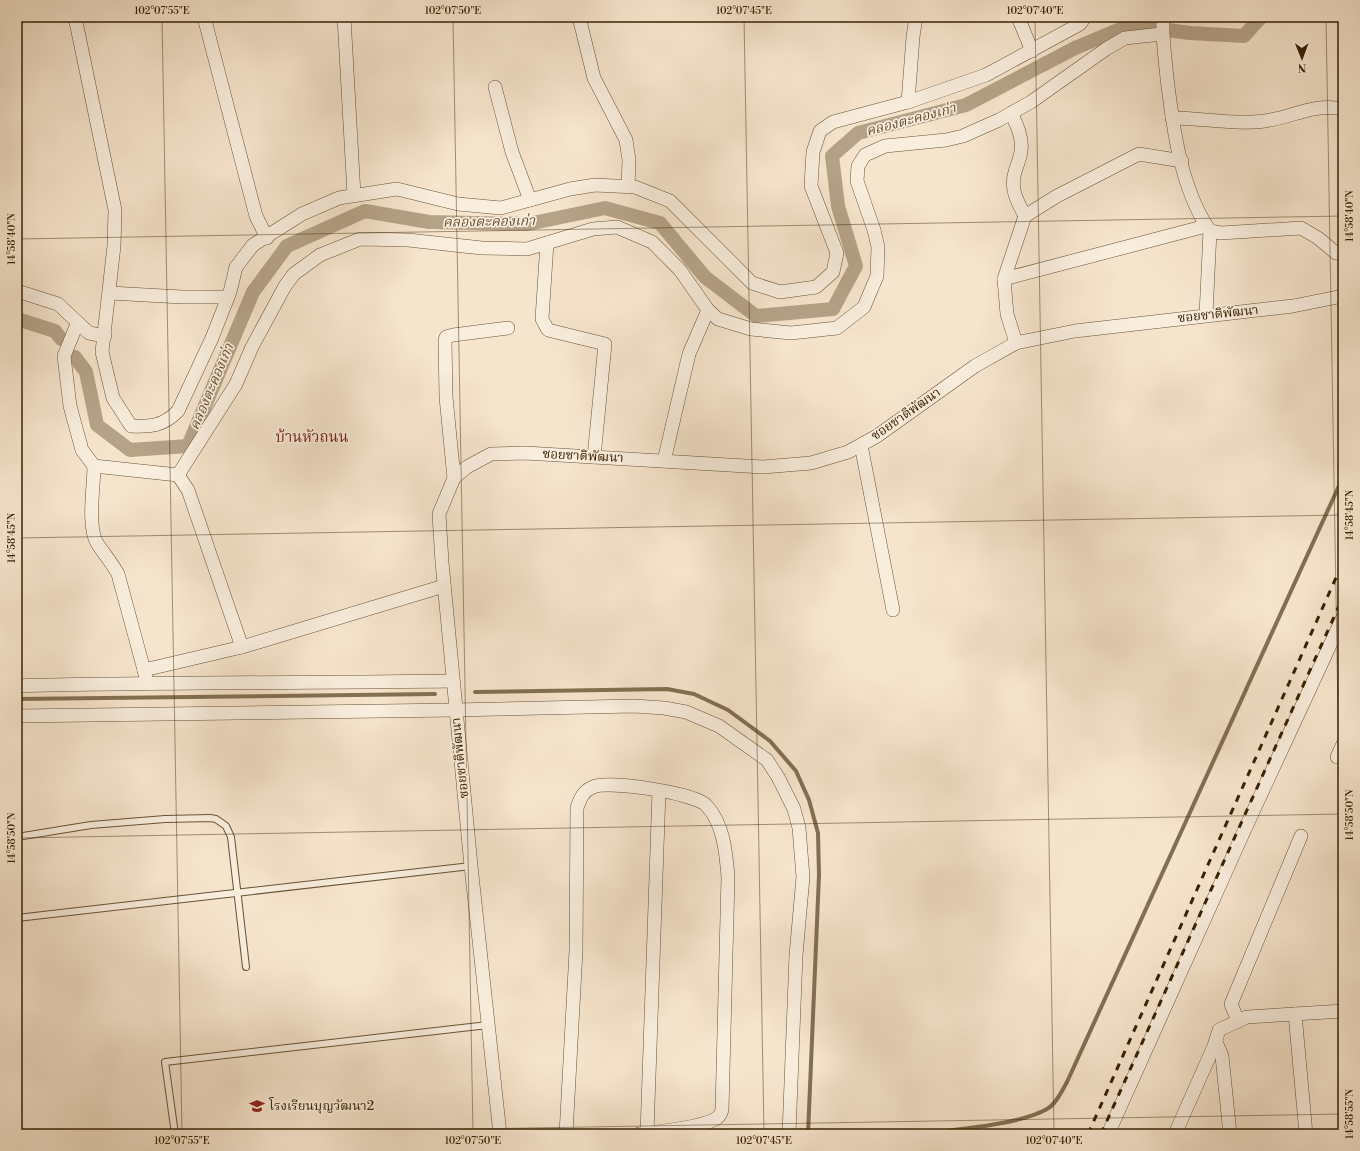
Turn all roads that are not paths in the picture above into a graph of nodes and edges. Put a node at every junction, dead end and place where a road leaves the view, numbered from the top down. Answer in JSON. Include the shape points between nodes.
{"nodes":[{"id":1,"x":75,"y":17,"type":"edge"},
{"id":2,"x":204,"y":17,"type":"edge"},
{"id":3,"x":344,"y":17,"type":"edge"},
{"id":4,"x":579,"y":17,"type":"edge"},
{"id":5,"x":916,"y":17,"type":"edge"},
{"id":6,"x":1018,"y":17,"type":"edge"},
{"id":7,"x":1085,"y":17,"type":"edge"},
{"id":8,"x":1163,"y":18,"type":"edge"},
{"id":9,"x":1162,"y":34,"type":"junction"},
{"id":10,"x":1032,"y":51,"type":"junction"},
{"id":11,"x":495,"y":87,"type":"dead end"},
{"id":12,"x":908,"y":102,"type":"junction"},
{"id":13,"x":1343,"y":109,"type":"edge"},
{"id":14,"x":1012,"y":113,"type":"junction"},
{"id":15,"x":1172,"y":118,"type":"junction"},
{"id":16,"x":1182,"y":160,"type":"junction"},
{"id":17,"x":628,"y":187,"type":"junction"},
{"id":18,"x":354,"y":195,"type":"junction"},
{"id":19,"x":530,"y":200,"type":"junction"},
{"id":20,"x":1025,"y":216,"type":"junction"},
{"id":21,"x":1208,"y":229,"type":"junction"},
{"id":22,"x":267,"y":238,"type":"junction"},
{"id":23,"x":547,"y":243,"type":"junction"},
{"id":24,"x":1343,"y":254,"type":"edge"},
{"id":25,"x":1004,"y":279,"type":"junction"},
{"id":26,"x":17,"y":290,"type":"edge"},
{"id":27,"x":110,"y":293,"type":"junction"},
{"id":28,"x":228,"y":296,"type":"junction"},
{"id":29,"x":1343,"y":296,"type":"edge"},
{"id":30,"x":708,"y":310,"type":"junction"},
{"id":31,"x":1206,"y":315,"type":"junction"},
{"id":32,"x":77,"y":324,"type":"junction"},
{"id":33,"x":508,"y":328,"type":"dead end"},
{"id":34,"x":105,"y":336,"type":"junction"},
{"id":35,"x":1016,"y":343,"type":"junction"},
{"id":36,"x":861,"y":445,"type":"junction"},
{"id":37,"x":594,"y":457,"type":"junction"},
{"id":38,"x":664,"y":461,"type":"junction"},
{"id":39,"x":94,"y":466,"type":"junction"},
{"id":40,"x":178,"y":475,"type":"junction"},
{"id":41,"x":454,"y":478,"type":"junction"},
{"id":42,"x":444,"y":586,"type":"junction"},
{"id":43,"x":893,"y":610,"type":"dead end"},
{"id":44,"x":1343,"y":617,"type":"edge"},
{"id":45,"x":242,"y":647,"type":"junction"},
{"id":46,"x":146,"y":676,"type":"junction"},
{"id":47,"x":453,"y":681,"type":"junction"},
{"id":48,"x":17,"y":686,"type":"edge"},
{"id":49,"x":455,"y":710,"type":"junction"},
{"id":50,"x":17,"y":716,"type":"edge"},
{"id":51,"x":1343,"y":744,"type":"edge"},
{"id":52,"x":1343,"y":757,"type":"edge"},
{"id":53,"x":659,"y":790,"type":"junction"},
{"id":54,"x":1301,"y":836,"type":"dead end"},
{"id":55,"x":17,"y":837,"type":"edge"},
{"id":56,"x":471,"y":866,"type":"junction"},
{"id":57,"x":238,"y":893,"type":"junction"},
{"id":58,"x":17,"y":918,"type":"edge"},
{"id":59,"x":246,"y":967,"type":"dead end"},
{"id":60,"x":1343,"y":1011,"type":"edge"},
{"id":61,"x":1295,"y":1014,"type":"junction"},
{"id":62,"x":1238,"y":1021,"type":"junction"},
{"id":63,"x":488,"y":1025,"type":"junction"},
{"id":64,"x":1216,"y":1042,"type":"junction"},
{"id":65,"x":174,"y":1134,"type":"edge"},
{"id":66,"x":500,"y":1134,"type":"edge"},
{"id":67,"x":566,"y":1134,"type":"edge"},
{"id":68,"x":643,"y":1134,"type":"edge"},
{"id":69,"x":789,"y":1134,"type":"edge"},
{"id":70,"x":1108,"y":1134,"type":"edge"},
{"id":71,"x":1175,"y":1134,"type":"edge"},
{"id":72,"x":1230,"y":1134,"type":"edge"},
{"id":73,"x":1306,"y":1134,"type":"edge"}],
"edges":[{"from":1,"to":27,"type":"street","via":[[114,210]]},
{"from":2,"to":22,"type":"street","via":[[256,216]]},
{"from":3,"to":18,"type":"street"},
{"from":4,"to":17,"type":"street","via":[[594,78],[626,140],[629,160]]},
{"from":5,"to":12,"type":"street"},
{"from":6,"to":10,"type":"street"},
{"from":7,"to":10,"type":"street","via":[[1080,24]]},
{"from":8,"to":9,"type":"street"},
{"from":9,"to":14,"type":"street","via":[[1125,38],[1106,48]]},
{"from":9,"to":15,"type":"street"},
{"from":10,"to":12,"type":"street","via":[[986,75]]},
{"from":11,"to":19,"type":"street","via":[[512,152]]},
{"from":12,"to":17,"type":"street","via":[[833,122],[820,131],[813,152],[812,186],[837,253],[833,272],[816,287],[780,292],[752,283],[670,201],[635,187]]},
{"from":13,"to":15,"type":"street","via":[[1329,106],[1265,121]]},
{"from":14,"to":20,"type":"street","via":[[1021,139],[1021,152],[1013,189]]},
{"from":14,"to":30,"type":"street","via":[[963,136],[885,146],[865,155],[858,166],[857,181],[878,247],[877,276],[864,306],[837,328],[791,333],[751,329],[718,319]]},
{"from":15,"to":16,"type":"street"},
{"from":16,"to":20,"type":"street","via":[[1139,154],[1057,196]]},
{"from":16,"to":21,"type":"street","via":[[1187,184]]},
{"from":17,"to":19,"type":"street","via":[[595,185]]},
{"from":18,"to":19,"type":"street","via":[[397,189],[458,204],[501,208]]},
{"from":18,"to":22,"type":"street","via":[[339,198],[302,214]]},
{"from":20,"to":25,"type":"street"},
{"from":21,"to":24,"type":"street","via":[[1221,233],[1301,228],[1336,253]]},
{"from":21,"to":25,"type":"street"},
{"from":21,"to":31,"type":"street"},
{"from":22,"to":28,"type":"street","via":[[253,245],[236,267]]},
{"from":23,"to":30,"type":"street","via":[[593,229],[617,227],[652,242],[680,270]]},
{"from":23,"to":37,"type":"street","via":[[542,319],[548,330],[606,344]]},
{"from":23,"to":40,"type":"street","via":[[527,249],[360,239],[320,256],[294,274],[285,286],[252,347],[236,384]]},
{"from":25,"to":35,"type":"street","via":[[1007,314]]},
{"from":26,"to":32,"type":"street","via":[[58,304]]},
{"from":27,"to":28,"type":"street","via":[[182,297]]},
{"from":27,"to":34,"type":"street"},
{"from":28,"to":34,"type":"street","via":[[212,338],[178,410],[169,420],[149,427],[131,426],[113,398],[102,352]]},
{"from":29,"to":31,"type":"street","name":"ซอยชาติพัฒนา","via":[[1293,306]]},
{"from":30,"to":38,"type":"street","via":[[687,359]]},
{"from":31,"to":35,"type":"street","name":"ซอยชาติพัฒนา","via":[[1075,332]]},
{"from":32,"to":34,"type":"street","via":[[89,333]]},
{"from":32,"to":39,"type":"street","via":[[64,356],[70,406],[82,450]]},
{"from":33,"to":41,"type":"street","via":[[446,337],[446,397]]},
{"from":35,"to":36,"type":"street","name":"ซอยชาติพัฒนา","via":[[975,366]]},
{"from":36,"to":38,"type":"street","name":"ซอยชาติพัฒนา","via":[[848,452],[811,463],[770,466]]},
{"from":36,"to":43,"type":"street"},
{"from":37,"to":38,"type":"street","name":"ซอยชาติพัฒนา"},
{"from":37,"to":41,"type":"street","name":"ซอยชาติพัฒนา","via":[[491,454],[467,467]]},
{"from":39,"to":40,"type":"street"},
{"from":39,"to":46,"type":"street","via":[[93,530],[97,543],[118,574]]},
{"from":40,"to":45,"type":"street","via":[[188,490]]},
{"from":41,"to":42,"type":"street","name":"ซอยชาติพัฒนา","via":[[439,514]]},
{"from":42,"to":45,"type":"street"},
{"from":42,"to":47,"type":"street","name":"ซอยชาติพัฒนา"},
{"from":44,"to":70,"type":"street"},
{"from":45,"to":46,"type":"street"},
{"from":46,"to":47,"type":"street","via":[[208,684]]},
{"from":46,"to":48,"type":"street"},
{"from":47,"to":49,"type":"street","name":"ซอยชาติพัฒนา"},
{"from":49,"to":50,"type":"street"},
{"from":49,"to":56,"type":"street","name":"ซอยชาติพัฒนา"},
{"from":49,"to":69,"type":"street","via":[[634,706],[664,708],[686,712],[719,726],[767,760],[794,809],[799,828],[803,877],[796,955]]},
{"from":51,"to":52,"type":"street","via":[[1337,757]]},
{"from":53,"to":67,"type":"street","via":[[610,784],[594,786],[580,798],[577,808],[576,951]]},
{"from":53,"to":68,"type":"street"},
{"from":53,"to":68,"type":"street","via":[[694,798],[706,805],[724,840],[728,877],[723,1102],[720,1115],[709,1122]]},
{"from":54,"to":62,"type":"street","via":[[1231,1004]]},
{"from":55,"to":57,"type":"lane","via":[[91,825],[165,819],[216,819],[226,826],[231,837]]},
{"from":56,"to":57,"type":"lane"},
{"from":56,"to":63,"type":"street","name":"ซอยชาติพัฒนา"},
{"from":57,"to":58,"type":"lane"},
{"from":57,"to":59,"type":"lane"},
{"from":60,"to":61,"type":"street"},
{"from":61,"to":62,"type":"street","via":[[1247,1017]]},
{"from":61,"to":73,"type":"street"},
{"from":62,"to":64,"type":"street","via":[[1219,1030]]},
{"from":63,"to":65,"type":"lane","via":[[165,1062]]},
{"from":63,"to":66,"type":"street","name":"ซอยชาติพัฒนา"},
{"from":64,"to":71,"type":"street"},
{"from":64,"to":72,"type":"street","via":[[1222,1056]]}]}
